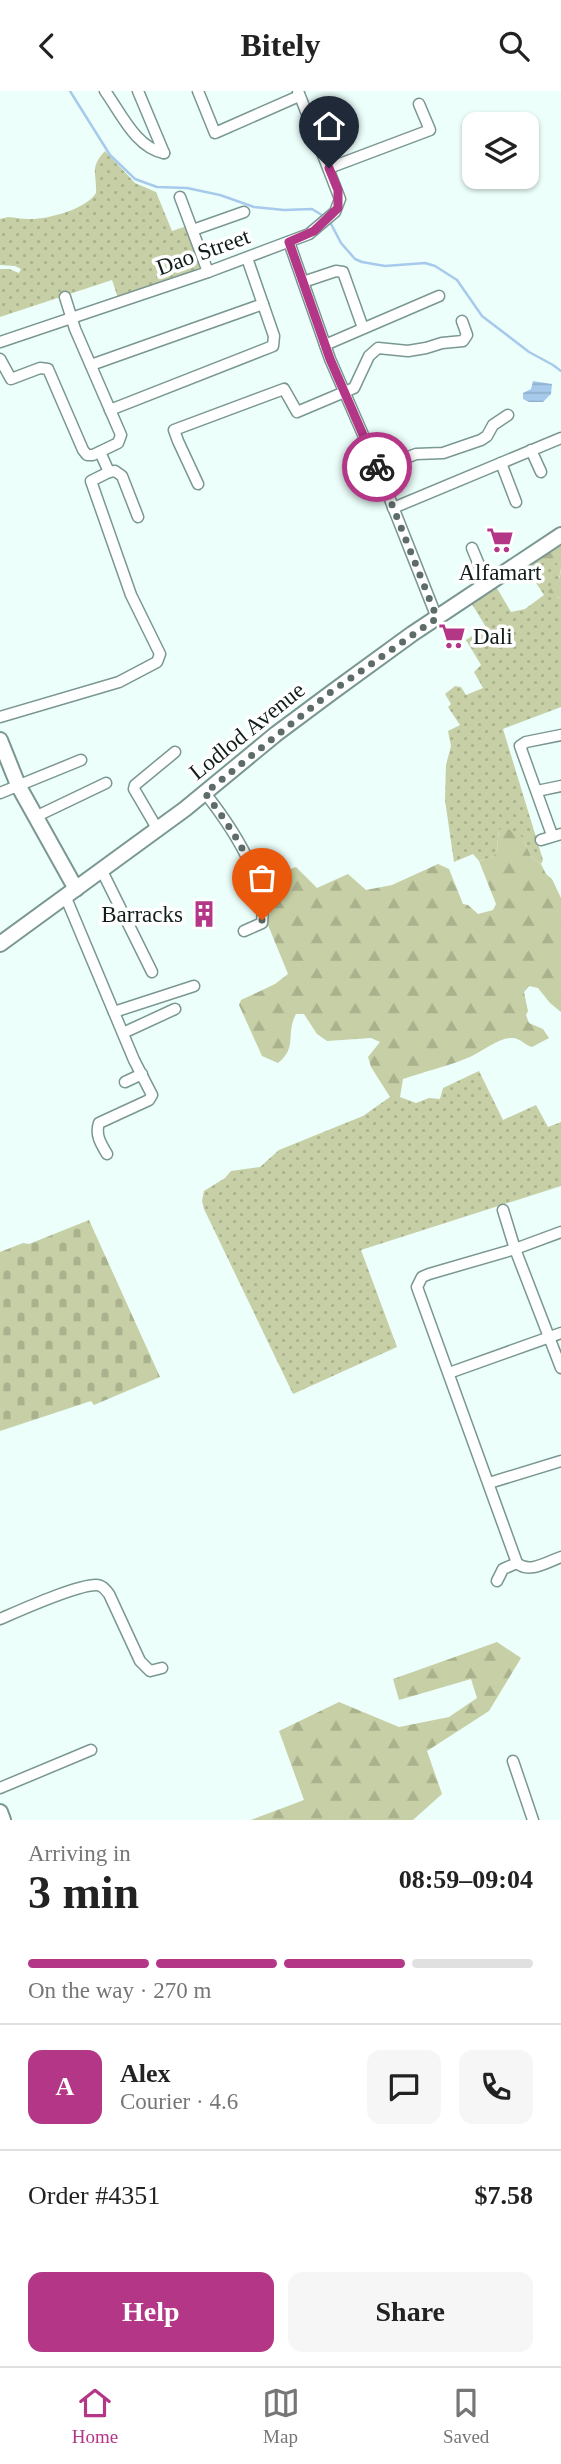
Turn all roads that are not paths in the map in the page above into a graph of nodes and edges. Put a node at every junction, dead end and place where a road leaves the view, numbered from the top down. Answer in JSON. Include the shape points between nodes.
{"nodes":[{"id":1,"x":105,"y":91,"type":"edge"},
{"id":2,"x":138,"y":91,"type":"edge"},
{"id":3,"x":198,"y":91,"type":"edge"},
{"id":4,"x":299,"y":93,"type":"edge"},
{"id":5,"x":419,"y":104,"type":"dead end"},
{"id":6,"x":329,"y":168,"type":"junction"},
{"id":7,"x":180,"y":197,"type":"dead end"},
{"id":8,"x":244,"y":212,"type":"dead end"},
{"id":9,"x":192,"y":230,"type":"junction"},
{"id":10,"x":289,"y":242,"type":"junction"},
{"id":11,"x":247,"y":258,"type":"junction"},
{"id":12,"x":208,"y":272,"type":"junction"},
{"id":13,"x":303,"y":282,"type":"junction"},
{"id":14,"x":439,"y":296,"type":"dead end"},
{"id":15,"x":65,"y":297,"type":"dead end"},
{"id":16,"x":263,"y":304,"type":"junction"},
{"id":17,"x":73,"y":316,"type":"junction"},
{"id":18,"x":462,"y":321,"type":"dead end"},
{"id":19,"x":363,"y":328,"type":"junction"},
{"id":20,"x":0,"y":342,"type":"edge"},
{"id":21,"x":325,"y":345,"type":"junction"},
{"id":22,"x":0,"y":359,"type":"edge"},
{"id":23,"x":91,"y":365,"type":"junction"},
{"id":24,"x":346,"y":393,"type":"junction"},
{"id":25,"x":110,"y":410,"type":"junction"},
{"id":26,"x":508,"y":415,"type":"dead end"},
{"id":27,"x":561,"y":438,"type":"edge"},
{"id":28,"x":531,"y":450,"type":"junction"},
{"id":29,"x":100,"y":452,"type":"junction"},
{"id":30,"x":501,"y":463,"type":"junction"},
{"id":31,"x":378,"y":469,"type":"junction"},
{"id":32,"x":109,"y":472,"type":"junction"},
{"id":33,"x":541,"y":472,"type":"dead end"},
{"id":34,"x":198,"y":484,"type":"dead end"},
{"id":35,"x":516,"y":502,"type":"dead end"},
{"id":36,"x":393,"y":508,"type":"junction"},
{"id":37,"x":138,"y":517,"type":"dead end"},
{"id":38,"x":561,"y":535,"type":"edge"},
{"id":39,"x":472,"y":548,"type":"dead end"},
{"id":40,"x":487,"y":584,"type":"junction"},
{"id":41,"x":437,"y":618,"type":"junction"},
{"id":42,"x":0,"y":717,"type":"edge"},
{"id":43,"x":561,"y":735,"type":"edge"},
{"id":44,"x":0,"y":740,"type":"edge"},
{"id":45,"x":175,"y":751,"type":"dead end"},
{"id":46,"x":81,"y":760,"type":"dead end"},
{"id":47,"x":106,"y":783,"type":"dead end"},
{"id":48,"x":18,"y":785,"type":"junction"},
{"id":49,"x":561,"y":786,"type":"edge"},
{"id":50,"x":537,"y":791,"type":"junction"},
{"id":51,"x":0,"y":793,"type":"edge"},
{"id":52,"x":205,"y":793,"type":"junction"},
{"id":53,"x":35,"y":817,"type":"junction"},
{"id":54,"x":158,"y":830,"type":"junction"},
{"id":55,"x":556,"y":834,"type":"edge"},
{"id":56,"x":541,"y":840,"type":"dead end"},
{"id":57,"x":102,"y":871,"type":"junction"},
{"id":58,"x":71,"y":894,"type":"junction"},
{"id":59,"x":244,"y":931,"type":"dead end"},
{"id":60,"x":0,"y":944,"type":"edge"},
{"id":61,"x":152,"y":972,"type":"dead end"},
{"id":62,"x":194,"y":986,"type":"dead end"},
{"id":63,"x":175,"y":1009,"type":"dead end"},
{"id":64,"x":114,"y":1012,"type":"junction"},
{"id":65,"x":123,"y":1033,"type":"junction"},
{"id":66,"x":142,"y":1074,"type":"junction"},
{"id":67,"x":125,"y":1082,"type":"dead end"},
{"id":68,"x":107,"y":1154,"type":"dead end"},
{"id":69,"x":503,"y":1210,"type":"dead end"},
{"id":70,"x":561,"y":1233,"type":"edge"},
{"id":71,"x":514,"y":1249,"type":"junction"},
{"id":72,"x":561,"y":1333,"type":"edge"},
{"id":73,"x":549,"y":1337,"type":"junction"},
{"id":74,"x":561,"y":1368,"type":"edge"},
{"id":75,"x":449,"y":1373,"type":"junction"},
{"id":76,"x":561,"y":1461,"type":"edge"},
{"id":77,"x":489,"y":1483,"type":"junction"},
{"id":78,"x":561,"y":1557,"type":"edge"},
{"id":79,"x":517,"y":1563,"type":"junction"},
{"id":80,"x":497,"y":1581,"type":"dead end"},
{"id":81,"x":0,"y":1619,"type":"edge"},
{"id":82,"x":162,"y":1668,"type":"dead end"},
{"id":83,"x":91,"y":1750,"type":"dead end"},
{"id":84,"x":513,"y":1761,"type":"dead end"},
{"id":85,"x":0,"y":1788,"type":"edge"},
{"id":86,"x":0,"y":1812,"type":"edge"},
{"id":87,"x":3,"y":1820,"type":"edge"},
{"id":88,"x":533,"y":1820,"type":"edge"}],
"edges":[{"from":1,"to":2,"type":"street","via":[[140,141],[149,150],[164,153]]},
{"from":3,"to":4,"type":"street","via":[[215,133]]},
{"from":4,"to":6,"type":"street","name":"Dao Street"},
{"from":5,"to":6,"type":"street","via":[[430,129]]},
{"from":6,"to":10,"type":"street","name":"Dao Street","via":[[340,199],[335,212],[312,232]]},
{"from":7,"to":9,"type":"street"},
{"from":8,"to":9,"type":"street"},
{"from":9,"to":12,"type":"street"},
{"from":10,"to":11,"type":"street","name":"Dao Street"},
{"from":10,"to":13,"type":"street"},
{"from":11,"to":12,"type":"street","name":"Dao Street"},
{"from":11,"to":16,"type":"street"},
{"from":12,"to":17,"type":"street","name":"Dao Street"},
{"from":13,"to":19,"type":"street","via":[[343,272]]},
{"from":13,"to":21,"type":"street"},
{"from":14,"to":19,"type":"street"},
{"from":15,"to":17,"type":"street"},
{"from":16,"to":23,"type":"street"},
{"from":16,"to":25,"type":"street","via":[[273,346]]},
{"from":17,"to":20,"type":"street","name":"Dao Street"},
{"from":17,"to":23,"type":"street"},
{"from":18,"to":24,"type":"street","via":[[467,335],[460,342],[408,351],[376,349],[358,384]]},
{"from":19,"to":21,"type":"street"},
{"from":21,"to":24,"type":"street"},
{"from":22,"to":29,"type":"street","via":[[11,379],[48,369],[83,450],[87,455]]},
{"from":23,"to":25,"type":"street"},
{"from":24,"to":31,"type":"street"},
{"from":24,"to":34,"type":"street","via":[[297,412],[284,389],[174,430]]},
{"from":25,"to":29,"type":"street","via":[[122,438]]},
{"from":26,"to":31,"type":"street","via":[[481,440],[443,453],[416,454]]},
{"from":27,"to":28,"type":"street"},
{"from":28,"to":30,"type":"street"},
{"from":28,"to":33,"type":"street"},
{"from":29,"to":32,"type":"street"},
{"from":30,"to":35,"type":"street"},
{"from":30,"to":36,"type":"street"},
{"from":31,"to":36,"type":"street"},
{"from":32,"to":37,"type":"street","via":[[122,476]]},
{"from":32,"to":42,"type":"street","via":[[90,481],[131,595],[160,654],[157,662],[119,682]]},
{"from":36,"to":41,"type":"street"},
{"from":38,"to":40,"type":"main road","name":"Lodlod Avenue"},
{"from":39,"to":40,"type":"street"},
{"from":40,"to":41,"type":"main road","name":"Lodlod Avenue"},
{"from":41,"to":52,"type":"main road","name":"Lodlod Avenue","via":[[331,692]]},
{"from":43,"to":50,"type":"street","via":[[520,746]]},
{"from":44,"to":48,"type":"main road"},
{"from":45,"to":54,"type":"street","via":[[134,789]]},
{"from":46,"to":48,"type":"street"},
{"from":47,"to":53,"type":"street"},
{"from":48,"to":51,"type":"street"},
{"from":48,"to":53,"type":"main road"},
{"from":49,"to":50,"type":"street"},
{"from":50,"to":55,"type":"street"},
{"from":52,"to":54,"type":"main road","name":"Lodlod Avenue"},
{"from":52,"to":59,"type":"street","via":[[236,835],[261,902],[261,923]]},
{"from":53,"to":58,"type":"main road"},
{"from":54,"to":57,"type":"main road","name":"Lodlod Avenue"},
{"from":55,"to":56,"type":"street"},
{"from":57,"to":58,"type":"main road","name":"Lodlod Avenue"},
{"from":57,"to":61,"type":"street"},
{"from":58,"to":60,"type":"main road","name":"Lodlod Avenue"},
{"from":58,"to":64,"type":"street"},
{"from":62,"to":64,"type":"street"},
{"from":63,"to":65,"type":"street"},
{"from":64,"to":65,"type":"street"},
{"from":65,"to":66,"type":"street"},
{"from":66,"to":67,"type":"street"},
{"from":66,"to":68,"type":"street","via":[[152,1093],[149,1100],[99,1123],[99,1142]]},
{"from":69,"to":71,"type":"street"},
{"from":70,"to":71,"type":"street"},
{"from":71,"to":73,"type":"street"},
{"from":71,"to":75,"type":"street","via":[[429,1274],[418,1282]]},
{"from":72,"to":73,"type":"street"},
{"from":73,"to":74,"type":"street"},
{"from":73,"to":75,"type":"street"},
{"from":75,"to":77,"type":"street"},
{"from":76,"to":77,"type":"street"},
{"from":77,"to":79,"type":"street"},
{"from":78,"to":79,"type":"street","via":[[529,1568]]},
{"from":79,"to":80,"type":"street","via":[[503,1569]]},
{"from":81,"to":82,"type":"street","via":[[77,1589],[103,1587],[140,1661],[150,1671]]},
{"from":83,"to":85,"type":"street"},
{"from":84,"to":88,"type":"street"},
{"from":86,"to":87,"type":"main road"}]}
